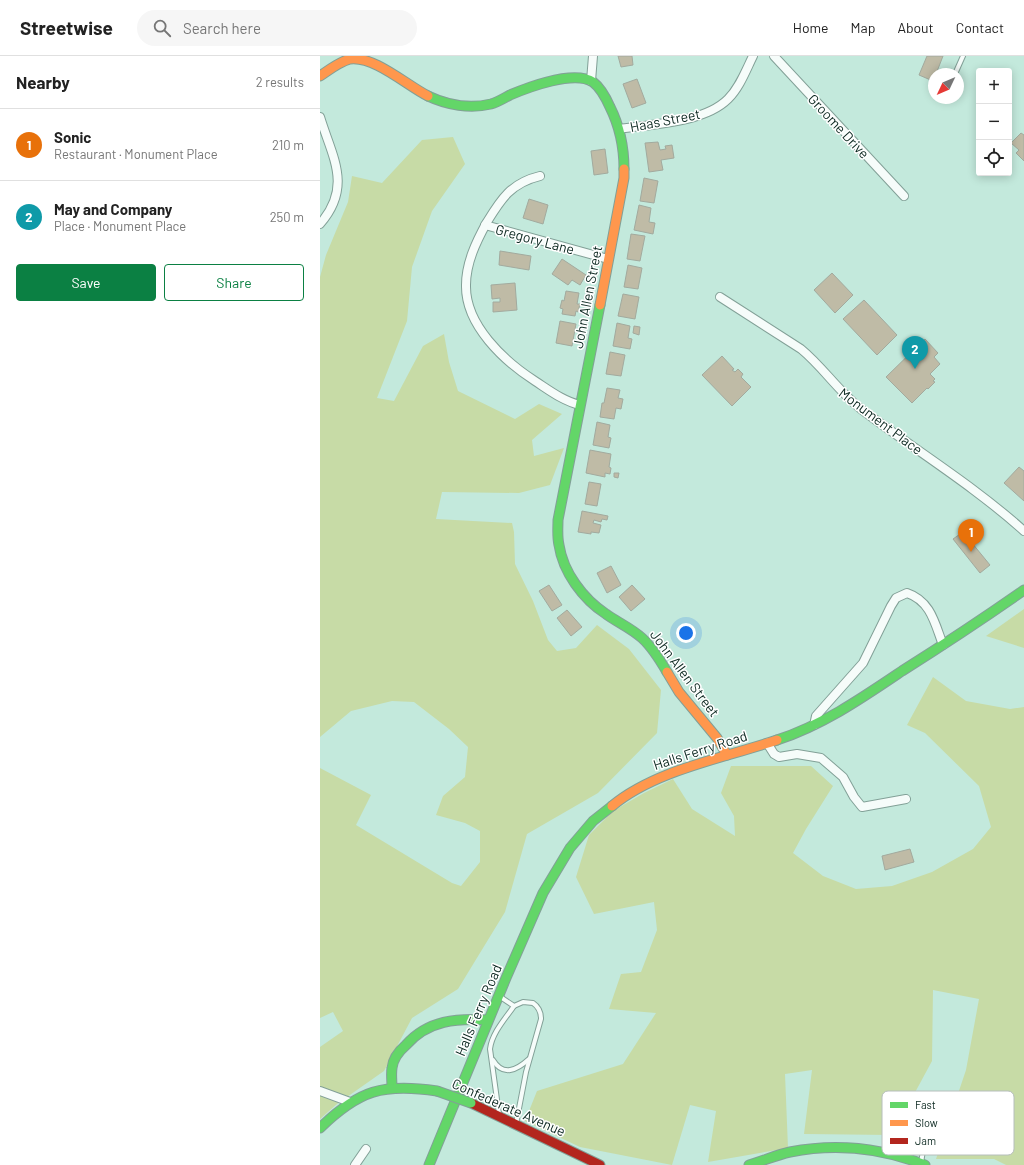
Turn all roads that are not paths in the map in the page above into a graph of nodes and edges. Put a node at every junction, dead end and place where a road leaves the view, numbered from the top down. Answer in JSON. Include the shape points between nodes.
{"nodes":[{"id":1,"x":593,"y":56,"type":"edge"},
{"id":2,"x":753,"y":56,"type":"edge"},
{"id":3,"x":774,"y":56,"type":"edge"},
{"id":4,"x":963,"y":56,"type":"edge"},
{"id":5,"x":958,"y":68,"type":"edge"},
{"id":6,"x":320,"y":76,"type":"edge"},
{"id":7,"x":591,"y":81,"type":"junction"},
{"id":8,"x":320,"y":117,"type":"edge"},
{"id":9,"x":620,"y":129,"type":"junction"},
{"id":10,"x":540,"y":176,"type":"dead end"},
{"id":11,"x":904,"y":196,"type":"dead end"},
{"id":12,"x":320,"y":224,"type":"edge"},
{"id":13,"x":485,"y":225,"type":"junction"},
{"id":14,"x":608,"y":258,"type":"junction"},
{"id":15,"x":720,"y":297,"type":"dead end"},
{"id":16,"x":580,"y":406,"type":"junction"},
{"id":17,"x":1024,"y":531,"type":"edge"},
{"id":18,"x":1024,"y":590,"type":"edge"},
{"id":19,"x":943,"y":645,"type":"junction"},
{"id":20,"x":814,"y":725,"type":"junction"},
{"id":21,"x":767,"y":743,"type":"junction"},
{"id":22,"x":727,"y":755,"type":"junction"},
{"id":23,"x":906,"y":800,"type":"dead end"},
{"id":24,"x":498,"y":996,"type":"junction"},
{"id":25,"x":514,"y":1006,"type":"junction"},
{"id":26,"x":488,"y":1020,"type":"junction"},
{"id":27,"x":492,"y":1058,"type":"junction"},
{"id":28,"x":530,"y":1058,"type":"junction"},
{"id":29,"x":392,"y":1086,"type":"junction"},
{"id":30,"x":320,"y":1091,"type":"edge"},
{"id":31,"x":350,"y":1102,"type":"junction"},
{"id":32,"x":500,"y":1117,"type":"junction"},
{"id":33,"x":516,"y":1124,"type":"junction"},
{"id":34,"x":320,"y":1128,"type":"edge"},
{"id":35,"x":366,"y":1149,"type":"dead end"},
{"id":36,"x":882,"y":1151,"type":"edge"},
{"id":37,"x":897,"y":1155,"type":"edge"},
{"id":38,"x":923,"y":1164,"type":"edge"},
{"id":39,"x":355,"y":1165,"type":"edge"},
{"id":40,"x":429,"y":1165,"type":"edge"},
{"id":41,"x":600,"y":1165,"type":"edge"},
{"id":42,"x":749,"y":1165,"type":"edge"}],
"edges":[{"from":1,"to":7,"type":"street"},
{"from":2,"to":9,"type":"street","name":"Haas Street","via":[[739,84],[721,105],[682,120]]},
{"from":3,"to":11,"type":"street","name":"Groome Drive"},
{"from":4,"to":5,"type":"lane"},
{"from":6,"to":7,"type":"street","via":[[346,61],[361,58],[371,60],[428,97],[442,102],[475,106],[490,104],[537,86],[568,79],[580,78]]},
{"from":7,"to":9,"type":"street","name":"John Allen Street","via":[[611,107]]},
{"from":8,"to":12,"type":"street","via":[[338,174],[338,192]]},
{"from":9,"to":14,"type":"street","name":"John Allen Street","via":[[626,164]]},
{"from":10,"to":13,"type":"street","via":[[521,182],[510,190]]},
{"from":13,"to":14,"type":"street","name":"Gregory Lane"},
{"from":13,"to":16,"type":"street","via":[[467,270],[466,286],[470,308],[476,321],[506,359],[527,376],[568,402]]},
{"from":14,"to":16,"type":"street","name":"John Allen Street"},
{"from":15,"to":17,"type":"street","name":"Monument Place","via":[[801,349],[860,408],[998,507]]},
{"from":16,"to":22,"type":"street","name":"John Allen Street","via":[[558,520],[559,549],[564,564],[593,604],[637,632],[648,644],[679,693],[722,744]]},
{"from":18,"to":19,"type":"street","name":"Halls Ferry Road"},
{"from":19,"to":20,"type":"street","name":"Halls Ferry Road","via":[[859,700]]},
{"from":19,"to":20,"type":"street","via":[[930,613],[922,601],[907,593],[896,598],[863,663],[816,716]]},
{"from":20,"to":21,"type":"street","name":"Halls Ferry Road"},
{"from":21,"to":22,"type":"street","name":"Halls Ferry Road"},
{"from":21,"to":23,"type":"street","via":[[779,757],[797,754],[821,758],[843,777],[862,807]]},
{"from":22,"to":24,"type":"street","name":"Halls Ferry Road","via":[[653,780],[623,797],[589,825],[568,850],[546,888]]},
{"from":24,"to":25,"type":"lane"},
{"from":24,"to":26,"type":"street","name":"Halls Ferry Road"},
{"from":25,"to":27,"type":"lane","via":[[491,1042]]},
{"from":25,"to":28,"type":"lane","via":[[523,1002],[533,1003],[542,1014]]},
{"from":26,"to":29,"type":"street","via":[[455,1019],[423,1030],[405,1045],[395,1060],[392,1068]]},
{"from":26,"to":40,"type":"street","name":"Halls Ferry Road"},
{"from":27,"to":28,"type":"lane","via":[[499,1068],[508,1070],[522,1066]]},
{"from":27,"to":32,"type":"lane"},
{"from":28,"to":33,"type":"lane"},
{"from":29,"to":31,"type":"street","name":"Confederate Avenue","via":[[376,1089]]},
{"from":29,"to":32,"type":"street","name":"Confederate Avenue","bridge":true,"via":[[437,1091]]},
{"from":30,"to":31,"type":"street"},
{"from":31,"to":34,"type":"street","name":"Confederate Avenue"},
{"from":32,"to":33,"type":"street","name":"Confederate Avenue"},
{"from":33,"to":41,"type":"street","name":"Confederate Avenue"},
{"from":35,"to":39,"type":"street"},
{"from":36,"to":42,"type":"street","via":[[818,1147],[789,1152]]},
{"from":37,"to":38,"type":"street"}]}
